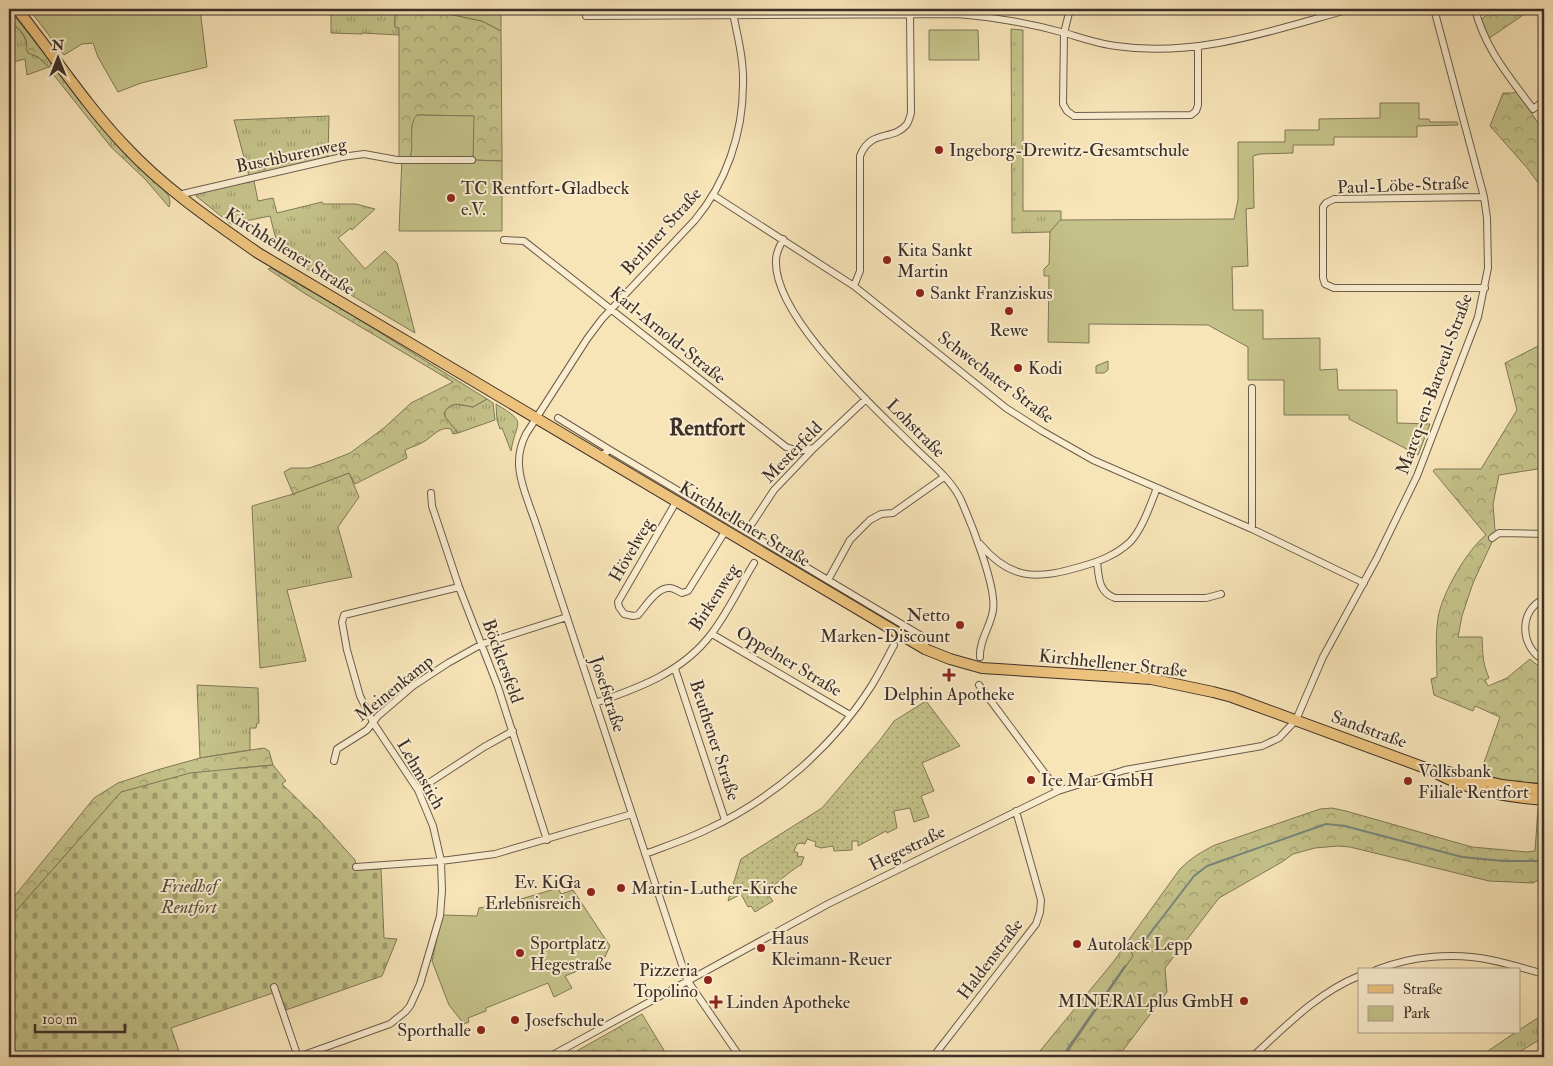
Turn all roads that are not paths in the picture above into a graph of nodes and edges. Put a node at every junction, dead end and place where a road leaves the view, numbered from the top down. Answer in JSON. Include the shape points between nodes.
{"nodes":[{"id":1,"x":17,"y":9,"type":"edge"},
{"id":2,"x":1070,"y":9,"type":"edge"},
{"id":3,"x":1350,"y":9,"type":"edge"},
{"id":4,"x":1434,"y":9,"type":"edge"},
{"id":5,"x":1475,"y":9,"type":"edge"},
{"id":6,"x":732,"y":12,"type":"edge"},
{"id":7,"x":910,"y":14,"type":"junction"},
{"id":8,"x":586,"y":16,"type":"dead end"},
{"id":9,"x":1064,"y":33,"type":"junction"},
{"id":10,"x":1198,"y":47,"type":"junction"},
{"id":11,"x":1544,"y":101,"type":"edge"},
{"id":12,"x":472,"y":160,"type":"dead end"},
{"id":13,"x":713,"y":195,"type":"junction"},
{"id":14,"x":178,"y":196,"type":"junction"},
{"id":15,"x":1484,"y":198,"type":"junction"},
{"id":16,"x":783,"y":239,"type":"junction"},
{"id":17,"x":504,"y":240,"type":"dead end"},
{"id":18,"x":854,"y":286,"type":"junction"},
{"id":19,"x":1485,"y":288,"type":"junction"},
{"id":20,"x":610,"y":309,"type":"junction"},
{"id":21,"x":1252,"y":388,"type":"dead end"},
{"id":22,"x":866,"y":399,"type":"junction"},
{"id":23,"x":536,"y":418,"type":"junction"},
{"id":24,"x":558,"y":418,"type":"dead end"},
{"id":25,"x":814,"y":448,"type":"junction"},
{"id":26,"x":610,"y":450,"type":"junction"},
{"id":27,"x":600,"y":456,"type":"junction"},
{"id":28,"x":944,"y":477,"type":"junction"},
{"id":29,"x":1158,"y":488,"type":"junction"},
{"id":30,"x":431,"y":493,"type":"dead end"},
{"id":31,"x":676,"y":502,"type":"junction"},
{"id":32,"x":1252,"y":529,"type":"junction"},
{"id":33,"x":726,"y":530,"type":"junction"},
{"id":34,"x":747,"y":531,"type":"junction"},
{"id":35,"x":1544,"y":534,"type":"edge"},
{"id":36,"x":1492,"y":538,"type":"dead end"},
{"id":37,"x":978,"y":541,"type":"junction"},
{"id":38,"x":1097,"y":562,"type":"junction"},
{"id":39,"x":754,"y":563,"type":"dead end"},
{"id":40,"x":828,"y":580,"type":"junction"},
{"id":41,"x":1364,"y":583,"type":"junction"},
{"id":42,"x":459,"y":587,"type":"junction"},
{"id":43,"x":1221,"y":594,"type":"dead end"},
{"id":44,"x":1544,"y":599,"type":"edge"},
{"id":45,"x":567,"y":617,"type":"junction"},
{"id":46,"x":712,"y":634,"type":"junction"},
{"id":47,"x":482,"y":644,"type":"junction"},
{"id":48,"x":894,"y":645,"type":"dead end"},
{"id":49,"x":925,"y":649,"type":"junction"},
{"id":50,"x":980,"y":656,"type":"dead end"},
{"id":51,"x":1544,"y":660,"type":"edge"},
{"id":52,"x":675,"y":668,"type":"junction"},
{"id":53,"x":979,"y":685,"type":"dead end"},
{"id":54,"x":595,"y":703,"type":"junction"},
{"id":55,"x":850,"y":715,"type":"junction"},
{"id":56,"x":1296,"y":720,"type":"junction"},
{"id":57,"x":374,"y":724,"type":"junction"},
{"id":58,"x":513,"y":731,"type":"junction"},
{"id":59,"x":334,"y":761,"type":"dead end"},
{"id":60,"x":1431,"y":770,"type":"junction"},
{"id":61,"x":418,"y":790,"type":"junction"},
{"id":62,"x":1544,"y":790,"type":"edge"},
{"id":63,"x":1058,"y":791,"type":"junction"},
{"id":64,"x":1544,"y":800,"type":"edge"},
{"id":65,"x":1016,"y":811,"type":"junction"},
{"id":66,"x":632,"y":814,"type":"junction"},
{"id":67,"x":726,"y":820,"type":"junction"},
{"id":68,"x":547,"y":840,"type":"junction"},
{"id":69,"x":645,"y":854,"type":"junction"},
{"id":70,"x":441,"y":861,"type":"junction"},
{"id":71,"x":356,"y":867,"type":"dead end"},
{"id":72,"x":1383,"y":968,"type":"edge"},
{"id":73,"x":1544,"y":974,"type":"edge"},
{"id":74,"x":1358,"y":976,"type":"edge"},
{"id":75,"x":687,"y":980,"type":"junction"},
{"id":76,"x":274,"y":987,"type":"dead end"},
{"id":77,"x":298,"y":1057,"type":"edge"},
{"id":78,"x":549,"y":1057,"type":"edge"},
{"id":79,"x":740,"y":1057,"type":"edge"},
{"id":80,"x":933,"y":1057,"type":"edge"},
{"id":81,"x":1252,"y":1057,"type":"edge"}],
"edges":[{"from":1,"to":14,"type":"main road","name":"Kirchhellener Straße","via":[[104,123]]},
{"from":2,"to":9,"type":"street"},
{"from":3,"to":10,"type":"street"},
{"from":4,"to":15,"type":"street","name":"Marcq-en-Baroeul-Straße"},
{"from":5,"to":11,"type":"street","via":[[1486,41],[1502,67],[1533,108]]},
{"from":6,"to":7,"type":"street"},
{"from":6,"to":8,"type":"street"},
{"from":6,"to":13,"type":"street","name":"Berliner Straße","via":[[743,79],[740,118],[734,149]]},
{"from":7,"to":9,"type":"street","via":[[999,18]]},
{"from":7,"to":18,"type":"street","via":[[912,112],[899,130],[870,140],[860,156],[860,271]]},
{"from":9,"to":10,"type":"street","via":[[1116,46]]},
{"from":9,"to":10,"type":"street","via":[[1063,104],[1066,111],[1074,116],[1191,115],[1198,104]]},
{"from":12,"to":14,"type":"street","name":"Buschburenweg","via":[[397,160],[364,154]]},
{"from":13,"to":16,"type":"street","name":"Schwechater Straße"},
{"from":13,"to":20,"type":"street","name":"Berliner Straße","via":[[695,220]]},
{"from":14,"to":23,"type":"main road","name":"Kirchhellener Straße","via":[[258,253]]},
{"from":15,"to":19,"type":"street","name":"Marcq-en-Baroeul-Straße","via":[[1489,233]]},
{"from":15,"to":19,"type":"street","name":"Paul-Löbe-Straße","via":[[1334,200],[1326,203],[1323,207],[1323,278],[1325,284],[1334,288]]},
{"from":16,"to":18,"type":"street","name":"Schwechater Straße"},
{"from":16,"to":22,"type":"street","name":"Lohstraße","via":[[775,260],[779,281],[792,312],[803,329]]},
{"from":17,"to":20,"type":"street","name":"Karl-Arnold-Straße","via":[[524,241]]},
{"from":18,"to":29,"type":"street","name":"Schwechater Straße","via":[[1027,422],[1093,460]]},
{"from":19,"to":41,"type":"street","name":"Marcq-en-Baroeul-Straße","via":[[1478,317],[1417,476]]},
{"from":20,"to":23,"type":"street","name":"Berliner Straße","via":[[587,338]]},
{"from":20,"to":25,"type":"street","name":"Karl-Arnold-Straße","via":[[786,447],[798,451]]},
{"from":21,"to":32,"type":"street"},
{"from":22,"to":25,"type":"street","name":"Mesterfeld"},
{"from":22,"to":28,"type":"street","name":"Lohstraße"},
{"from":23,"to":27,"type":"main road","name":"Kirchhellener Straße"},
{"from":23,"to":45,"type":"street","name":"Josefstraße","via":[[521,445],[519,472]]},
{"from":24,"to":26,"type":"street","name":"Kirchhellener Straße"},
{"from":25,"to":34,"type":"street","name":"Mesterfeld","via":[[767,499]]},
{"from":26,"to":27,"type":"street"},
{"from":26,"to":34,"type":"street","name":"Kirchhellener Straße"},
{"from":27,"to":31,"type":"main road","name":"Kirchhellener Straße"},
{"from":28,"to":37,"type":"street","name":"Lohstraße","via":[[959,497]]},
{"from":28,"to":40,"type":"street","via":[[893,513],[881,514],[870,520],[850,540]]},
{"from":29,"to":32,"type":"street","name":"Schwechater Straße"},
{"from":29,"to":38,"type":"street","via":[[1142,524],[1130,541],[1116,553]]},
{"from":30,"to":42,"type":"street","name":"Böcklersfeld","via":[[432,506]]},
{"from":31,"to":33,"type":"main road","name":"Kirchhellener Straße"},
{"from":31,"to":33,"type":"street","name":"Hövelweg","via":[[618,602],[624,614],[638,615],[664,589],[688,591]]},
{"from":32,"to":41,"type":"street","name":"Schwechater Straße"},
{"from":33,"to":49,"type":"main road","name":"Kirchhellener Straße"},
{"from":34,"to":40,"type":"street","name":"Kirchhellener Straße"},
{"from":35,"to":36,"type":"street","via":[[1498,533]]},
{"from":37,"to":38,"type":"street","via":[[992,558],[1022,573],[1050,575]]},
{"from":37,"to":50,"type":"street","name":"Lohstraße","via":[[994,600]]},
{"from":38,"to":43,"type":"street","via":[[1100,586],[1107,595],[1115,598],[1206,598]]},
{"from":39,"to":46,"type":"street","name":"Birkenweg"},
{"from":40,"to":49,"type":"street","name":"Kirchhellener Straße","via":[[925,638]]},
{"from":41,"to":56,"type":"street","name":"Marcq-en-Baroeul-Straße","via":[[1323,657]]},
{"from":42,"to":47,"type":"street","name":"Böcklersfeld"},
{"from":42,"to":57,"type":"street","name":"Lehmstich","via":[[343,616],[352,670]]},
{"from":44,"to":51,"type":"street","via":[[1533,605],[1525,628],[1528,644]]},
{"from":45,"to":47,"type":"street","name":"Meinenkamp"},
{"from":45,"to":54,"type":"street","name":"Josefstraße"},
{"from":46,"to":52,"type":"street","name":"Birkenweg"},
{"from":46,"to":55,"type":"street","name":"Oppelner Straße"},
{"from":47,"to":57,"type":"street","name":"Meinenkamp","via":[[413,686],[378,716]]},
{"from":47,"to":58,"type":"street","name":"Böcklersfeld"},
{"from":48,"to":55,"type":"street","via":[[872,685]]},
{"from":49,"to":56,"type":"main road","name":"Kirchhellener Straße","via":[[982,668],[1168,682],[1232,697]]},
{"from":52,"to":54,"type":"street","name":"Birkenweg","via":[[636,689]]},
{"from":52,"to":67,"type":"street","name":"Beuthener Straße"},
{"from":53,"to":63,"type":"street"},
{"from":54,"to":66,"type":"street","name":"Josefstraße"},
{"from":55,"to":67,"type":"street","via":[[793,774]]},
{"from":56,"to":60,"type":"main road","name":"Sandstraße"},
{"from":56,"to":63,"type":"street","name":"Hegestraße","via":[[1279,738],[1262,746],[1125,770]]},
{"from":57,"to":59,"type":"street","name":"Meinenkamp","via":[[337,749]]},
{"from":57,"to":61,"type":"street","name":"Lehmstich"},
{"from":58,"to":61,"type":"street","via":[[484,746]]},
{"from":58,"to":68,"type":"street","name":"Böcklersfeld"},
{"from":60,"to":62,"type":"main road","name":"Sandstraße","via":[[1507,786]]},
{"from":60,"to":64,"type":"main road","name":"Sandstraße","via":[[1443,777],[1495,793]]},
{"from":61,"to":70,"type":"street","name":"Lehmstich","via":[[433,826]]},
{"from":63,"to":65,"type":"street","name":"Hegestraße"},
{"from":65,"to":75,"type":"street","name":"Hegestraße","via":[[828,904]]},
{"from":65,"to":80,"type":"street","name":"Haldenstraße","via":[[1041,900],[1036,924]]},
{"from":66,"to":68,"type":"street"},
{"from":66,"to":69,"type":"street","name":"Josefstraße"},
{"from":67,"to":69,"type":"street"},
{"from":68,"to":70,"type":"street","via":[[495,854]]},
{"from":69,"to":75,"type":"street","name":"Josefstraße"},
{"from":70,"to":71,"type":"street"},
{"from":70,"to":77,"type":"street","name":"Lehmstich","via":[[440,916],[420,984],[410,1006],[390,1024]]},
{"from":72,"to":73,"type":"street","via":[[1431,957],[1458,956],[1490,960]]},
{"from":74,"to":81,"type":"street","via":[[1314,1001]]},
{"from":75,"to":78,"type":"street","name":"Hegestraße"},
{"from":75,"to":79,"type":"street","name":"Josefstraße"},
{"from":76,"to":77,"type":"street"}]}
